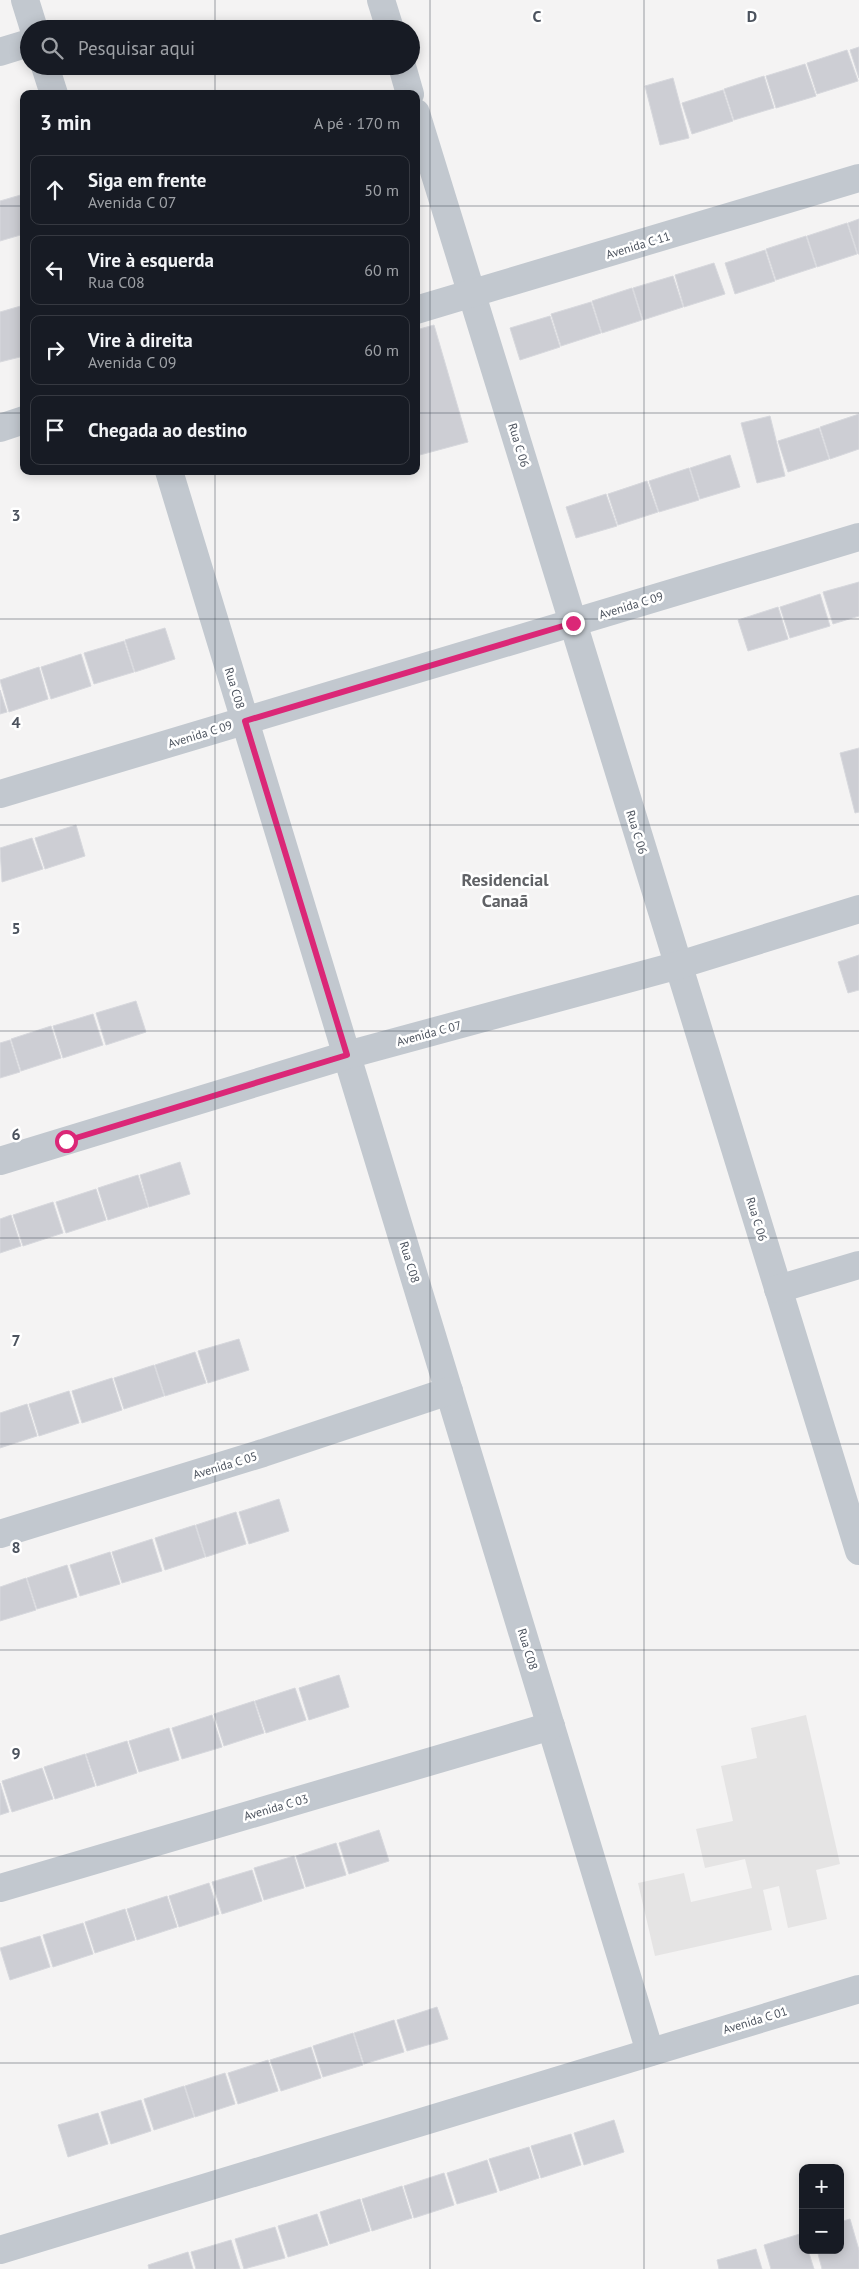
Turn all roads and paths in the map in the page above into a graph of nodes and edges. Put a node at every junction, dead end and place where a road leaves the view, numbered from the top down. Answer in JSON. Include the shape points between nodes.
{"nodes":[{"id":1,"x":25,"y":0,"type":"edge"},
{"id":2,"x":382,"y":0,"type":"edge"},
{"id":3,"x":31,"y":20,"type":"edge"},
{"id":4,"x":388,"y":20,"type":"edge"},
{"id":5,"x":20,"y":46,"type":"edge"},
{"id":6,"x":0,"y":52,"type":"edge"},
{"id":7,"x":48,"y":75,"type":"edge"},
{"id":8,"x":405,"y":75,"type":"edge"},
{"id":9,"x":53,"y":90,"type":"edge"},
{"id":10,"x":409,"y":90,"type":"edge"},
{"id":11,"x":420,"y":126,"type":"edge"},
{"id":12,"x":859,"y":178,"type":"edge"},
{"id":13,"x":472,"y":295,"type":"junction"},
{"id":14,"x":420,"y":309,"type":"edge"},
{"id":15,"x":20,"y":421,"type":"edge"},
{"id":16,"x":0,"y":428,"type":"edge"},
{"id":17,"x":170,"y":475,"type":"edge"},
{"id":18,"x":859,"y":537,"type":"edge"},
{"id":19,"x":573,"y":623,"type":"junction"},
{"id":20,"x":245,"y":721,"type":"junction"},
{"id":21,"x":0,"y":794,"type":"edge"},
{"id":22,"x":859,"y":910,"type":"edge"},
{"id":23,"x":679,"y":965,"type":"junction"},
{"id":24,"x":347,"y":1055,"type":"junction"},
{"id":25,"x":0,"y":1161,"type":"edge"},
{"id":26,"x":859,"y":1265,"type":"edge"},
{"id":27,"x":778,"y":1290,"type":"junction"},
{"id":28,"x":449,"y":1391,"type":"junction"},
{"id":29,"x":0,"y":1534,"type":"edge"},
{"id":30,"x":859,"y":1551,"type":"edge"},
{"id":31,"x":551,"y":1726,"type":"junction"},
{"id":32,"x":0,"y":1888,"type":"edge"},
{"id":33,"x":859,"y":1989,"type":"edge"},
{"id":34,"x":650,"y":2052,"type":"junction"},
{"id":35,"x":1,"y":2247,"type":"edge"}],
"edges":[{"from":1,"to":3,"type":"street"},
{"from":2,"to":4,"type":"street"},
{"from":5,"to":6,"type":"street"},
{"from":7,"to":9,"type":"street"},
{"from":8,"to":10,"type":"street"},
{"from":11,"to":13,"type":"street","name":"Rua C 06"},
{"from":12,"to":13,"type":"street","name":"Avenida C 11"},
{"from":13,"to":14,"type":"street","name":"Avenida C 11"},
{"from":13,"to":19,"type":"street","name":"Rua C 06"},
{"from":15,"to":16,"type":"street"},
{"from":17,"to":20,"type":"street","name":"Rua C08"},
{"from":18,"to":19,"type":"street","name":"Avenida C 09"},
{"from":19,"to":20,"type":"street","name":"Avenida C 09"},
{"from":19,"to":23,"type":"street","name":"Rua C 06"},
{"from":20,"to":21,"type":"street","name":"Avenida C 09"},
{"from":20,"to":24,"type":"street","name":"Rua C08"},
{"from":22,"to":23,"type":"street","name":"Avenida C 07"},
{"from":23,"to":24,"type":"street","name":"Avenida C 07"},
{"from":23,"to":27,"type":"street","name":"Rua C 06"},
{"from":24,"to":25,"type":"street","name":"Avenida C 07"},
{"from":24,"to":28,"type":"street","name":"Rua C08"},
{"from":26,"to":27,"type":"street"},
{"from":27,"to":30,"type":"street","name":"Rua C 06"},
{"from":28,"to":29,"type":"street","name":"Avenida C 05","via":[[254,1456]]},
{"from":28,"to":31,"type":"street","name":"Rua C08"},
{"from":31,"to":32,"type":"street","name":"Avenida C 03"},
{"from":31,"to":34,"type":"street","name":"Rua C08"},
{"from":33,"to":34,"type":"street","name":"Avenida C 01"},
{"from":34,"to":35,"type":"street","name":"Avenida C 01"}]}
